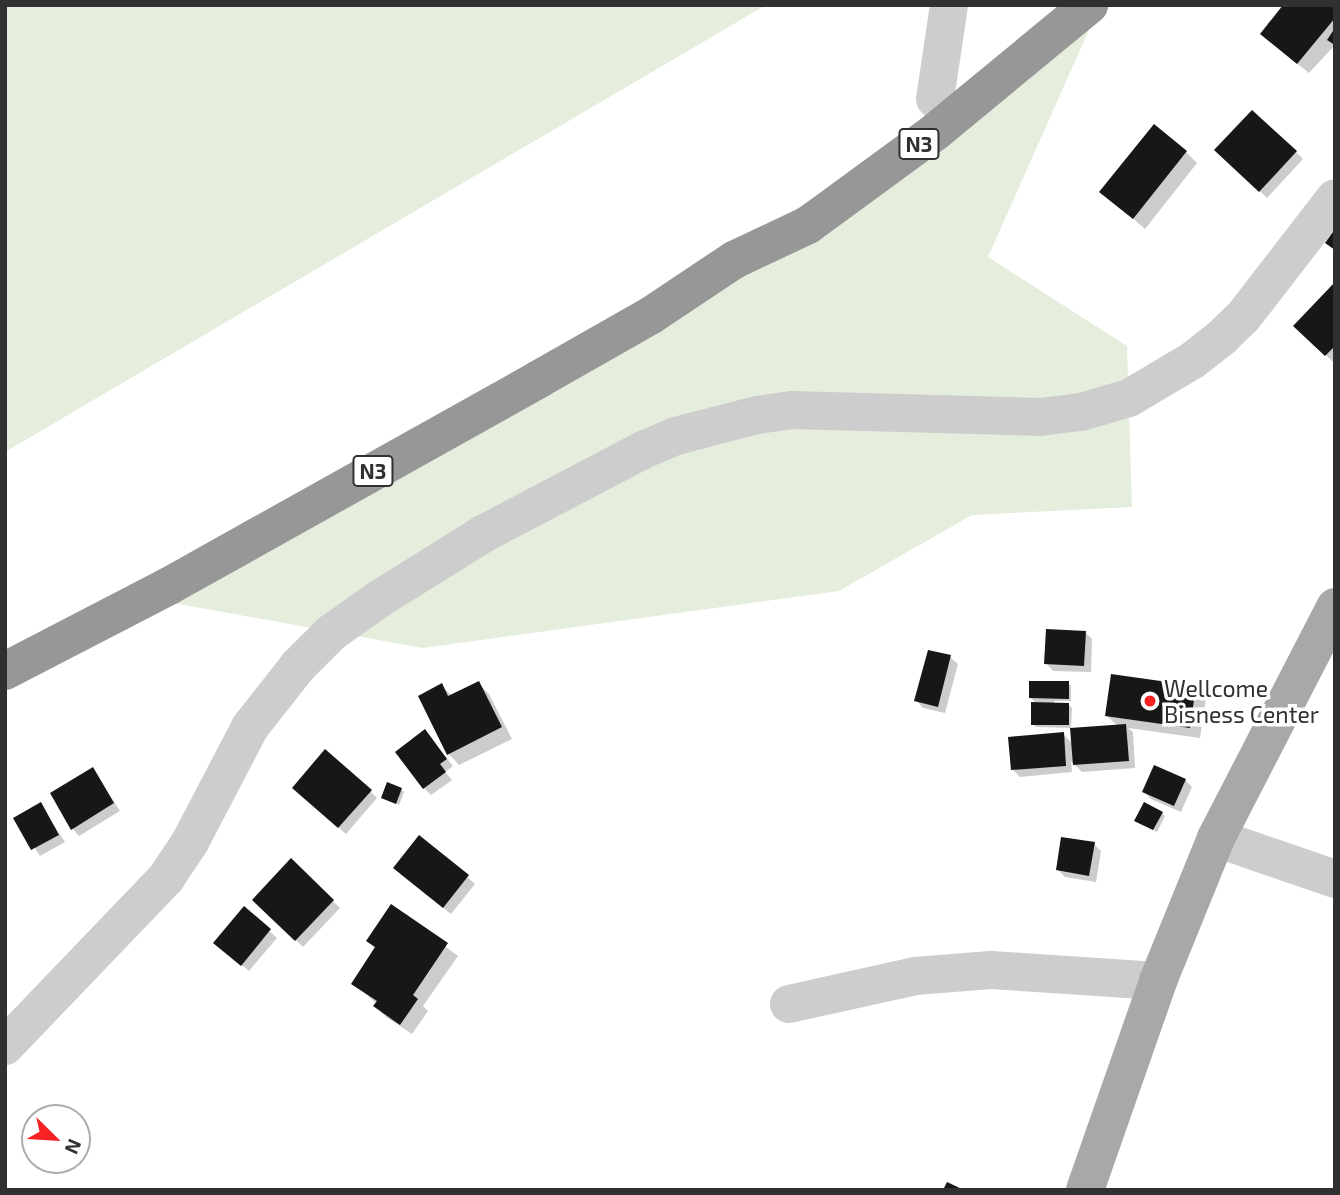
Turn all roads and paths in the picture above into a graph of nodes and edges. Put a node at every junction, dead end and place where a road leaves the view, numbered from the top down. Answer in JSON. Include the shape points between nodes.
{"nodes":[{"id":1,"x":949,"y":5,"type":"edge"},
{"id":2,"x":1050,"y":5,"type":"edge"},
{"id":3,"x":1089,"y":5,"type":"edge"},
{"id":4,"x":935,"y":99,"type":"junction"},
{"id":5,"x":1335,"y":198,"type":"edge"},
{"id":6,"x":734,"y":260,"type":"junction"},
{"id":7,"x":1335,"y":607,"type":"edge"},
{"id":8,"x":5,"y":671,"type":"edge"},
{"id":9,"x":1216,"y":838,"type":"junction"},
{"id":10,"x":1335,"y":879,"type":"edge"},
{"id":11,"x":1158,"y":981,"type":"junction"},
{"id":12,"x":789,"y":1004,"type":"dead end"},
{"id":13,"x":5,"y":1046,"type":"edge"},
{"id":14,"x":1085,"y":1190,"type":"edge"}],
"edges":[{"from":1,"to":4,"type":"street"},
{"from":2,"to":4,"type":"highway","number":"N3"},
{"from":3,"to":6,"type":"highway","number":"N3","via":[[863,187],[808,225]]},
{"from":4,"to":6,"type":"highway","number":"N3","via":[[794,204]]},
{"from":5,"to":13,"type":"street","via":[[1243,317],[1171,375],[1129,398],[1081,412],[1040,417],[792,410],[676,436],[484,534],[379,599],[331,633],[298,666],[250,727],[166,878]]},
{"from":6,"to":8,"type":"highway","number":"N3","via":[[650,316],[169,586]]},
{"from":7,"to":9,"type":"main road"},
{"from":9,"to":10,"type":"street"},
{"from":9,"to":11,"type":"main road"},
{"from":11,"to":12,"type":"street","via":[[991,970],[915,976]]},
{"from":11,"to":14,"type":"main road"}]}
